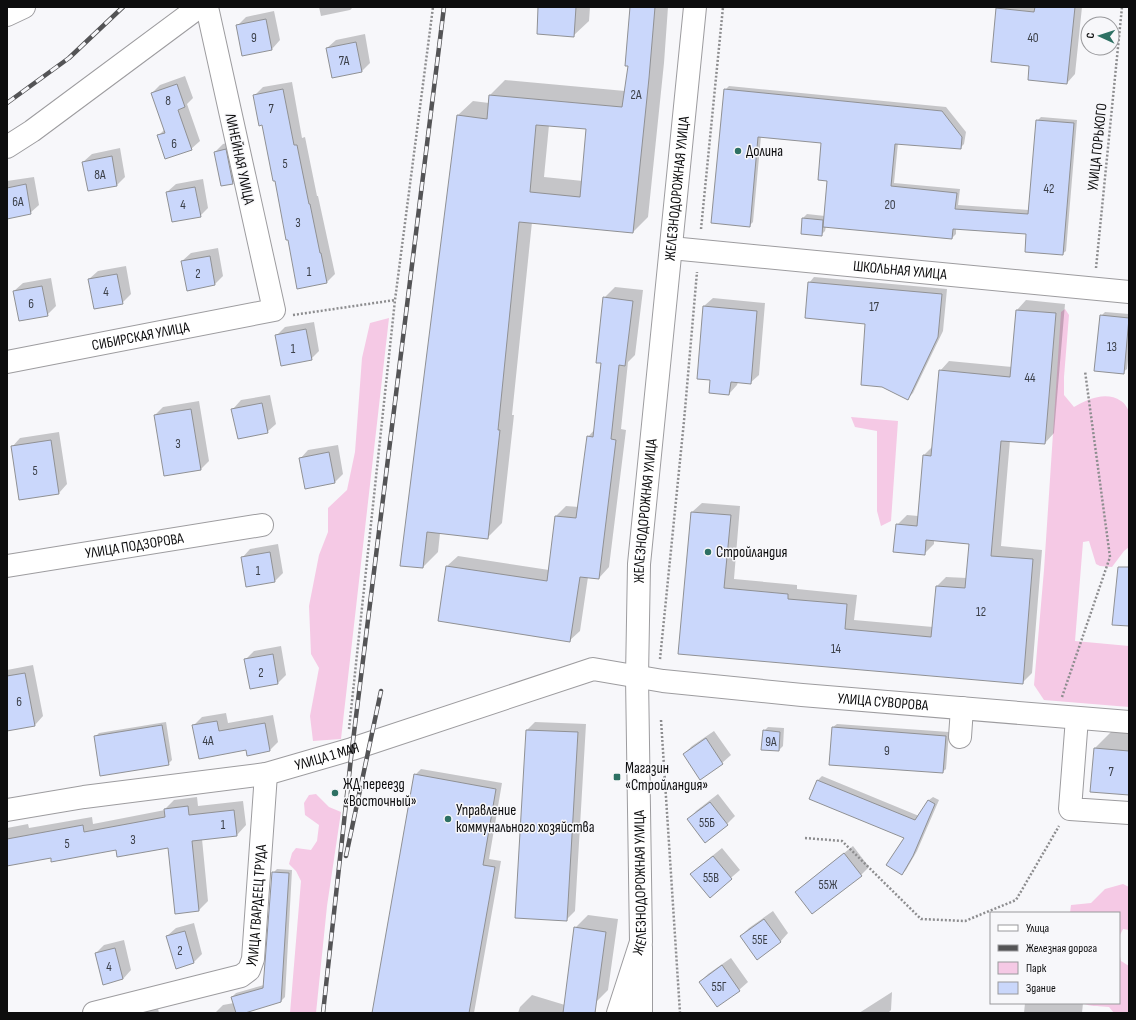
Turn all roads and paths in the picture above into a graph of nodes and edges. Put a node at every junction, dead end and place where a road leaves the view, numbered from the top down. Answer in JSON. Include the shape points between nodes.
{"nodes":[{"id":1,"x":24,"y":7,"type":"edge"},
{"id":2,"x":199,"y":7,"type":"edge"},
{"id":3,"x":207,"y":7,"type":"edge"},
{"id":4,"x":434,"y":7,"type":"edge"},
{"id":5,"x":695,"y":7,"type":"edge"},
{"id":6,"x":723,"y":7,"type":"edge"},
{"id":7,"x":1122,"y":7,"type":"edge"},
{"id":8,"x":7,"y":15,"type":"edge"},
{"id":9,"x":7,"y":147,"type":"edge"},
{"id":10,"x":671,"y":248,"type":"junction"},
{"id":11,"x":699,"y":250,"type":"junction"},
{"id":12,"x":1094,"y":288,"type":"junction"},
{"id":13,"x":1129,"y":292,"type":"edge"},
{"id":14,"x":396,"y":300,"type":"junction"},
{"id":15,"x":274,"y":310,"type":"junction"},
{"id":16,"x":7,"y":362,"type":"edge"},
{"id":17,"x":1085,"y":371,"type":"dead end"},
{"id":18,"x":262,"y":525,"type":"dead end"},
{"id":19,"x":7,"y":566,"type":"edge"},
{"id":20,"x":637,"y":677,"type":"junction"},
{"id":21,"x":658,"y":681,"type":"junction"},
{"id":22,"x":962,"y":708,"type":"junction"},
{"id":23,"x":660,"y":713,"type":"dead end"},
{"id":24,"x":1066,"y":717,"type":"junction"},
{"id":25,"x":1129,"y":722,"type":"edge"},
{"id":26,"x":960,"y":737,"type":"dead end"},
{"id":27,"x":347,"y":751,"type":"junction"},
{"id":28,"x":266,"y":774,"type":"junction"},
{"id":29,"x":1070,"y":809,"type":"junction"},
{"id":30,"x":7,"y":810,"type":"edge"},
{"id":31,"x":1129,"y":813,"type":"edge"},
{"id":32,"x":805,"y":838,"type":"dead end"},
{"id":33,"x":641,"y":942,"type":"junction"},
{"id":34,"x":94,"y":1013,"type":"edge"},
{"id":35,"x":618,"y":1013,"type":"edge"},
{"id":36,"x":641,"y":1013,"type":"edge"},
{"id":37,"x":680,"y":1013,"type":"edge"}],
"edges":[{"from":1,"to":8,"type":"street"},
{"from":2,"to":9,"type":"street"},
{"from":3,"to":15,"type":"street","name":"ЛИНЕЙНАЯ УЛИЦА"},
{"from":4,"to":14,"type":"path"},
{"from":5,"to":10,"type":"street","name":"ЖЕЛЕЗНОДОРОЖНАЯ УЛИЦА"},
{"from":6,"to":11,"type":"path"},
{"from":7,"to":12,"type":"path","name":"УЛИЦА ГОРЬКОГО"},
{"from":10,"to":11,"type":"street","name":"ШКОЛЬНАЯ УЛИЦА"},
{"from":10,"to":20,"type":"street","name":"ЖЕЛЕЗНОДОРОЖНАЯ УЛИЦА","via":[[639,564]]},
{"from":11,"to":12,"type":"street","name":"ШКОЛЬНАЯ УЛИЦА"},
{"from":11,"to":21,"type":"path"},
{"from":12,"to":13,"type":"street","name":"ШКОЛЬНАЯ УЛИЦА"},
{"from":14,"to":15,"type":"path","via":[[287,316]]},
{"from":14,"to":27,"type":"path"},
{"from":15,"to":16,"type":"street","name":"СИБИРСКАЯ УЛИЦА"},
{"from":17,"to":24,"type":"path","via":[[1110,557]]},
{"from":18,"to":19,"type":"street","name":"УЛИЦА ПОДЗОРОВА"},
{"from":20,"to":21,"type":"street","name":"УЛИЦА СУВОРОВА"},
{"from":20,"to":27,"type":"street","name":"УЛИЦА 1 МАЯ","via":[[593,669]]},
{"from":20,"to":33,"type":"street","name":"ЖЕЛЕЗНОДОРОЖНАЯ УЛИЦА"},
{"from":21,"to":22,"type":"street","name":"УЛИЦА СУВОРОВА"},
{"from":22,"to":24,"type":"street","name":"УЛИЦА СУВОРОВА"},
{"from":22,"to":26,"type":"street"},
{"from":23,"to":37,"type":"path"},
{"from":24,"to":25,"type":"street","name":"УЛИЦА СУВОРОВА"},
{"from":24,"to":29,"type":"street"},
{"from":27,"to":28,"type":"street","name":"УЛИЦА 1 МАЯ"},
{"from":28,"to":30,"type":"street","name":"УЛИЦА 1 МАЯ","via":[[84,797]]},
{"from":28,"to":34,"type":"street","name":"УЛИЦА ГВАРДЕЕЦ ТРУДА","via":[[253,959],[249,970],[241,976]]},
{"from":29,"to":31,"type":"street"},
{"from":29,"to":32,"type":"path","via":[[1016,900],[965,921],[921,919],[842,841]]},
{"from":33,"to":35,"type":"street","name":"ЖЕЛЕЗНОДОРОЖНАЯ УЛИЦА"},
{"from":33,"to":36,"type":"street"}]}
